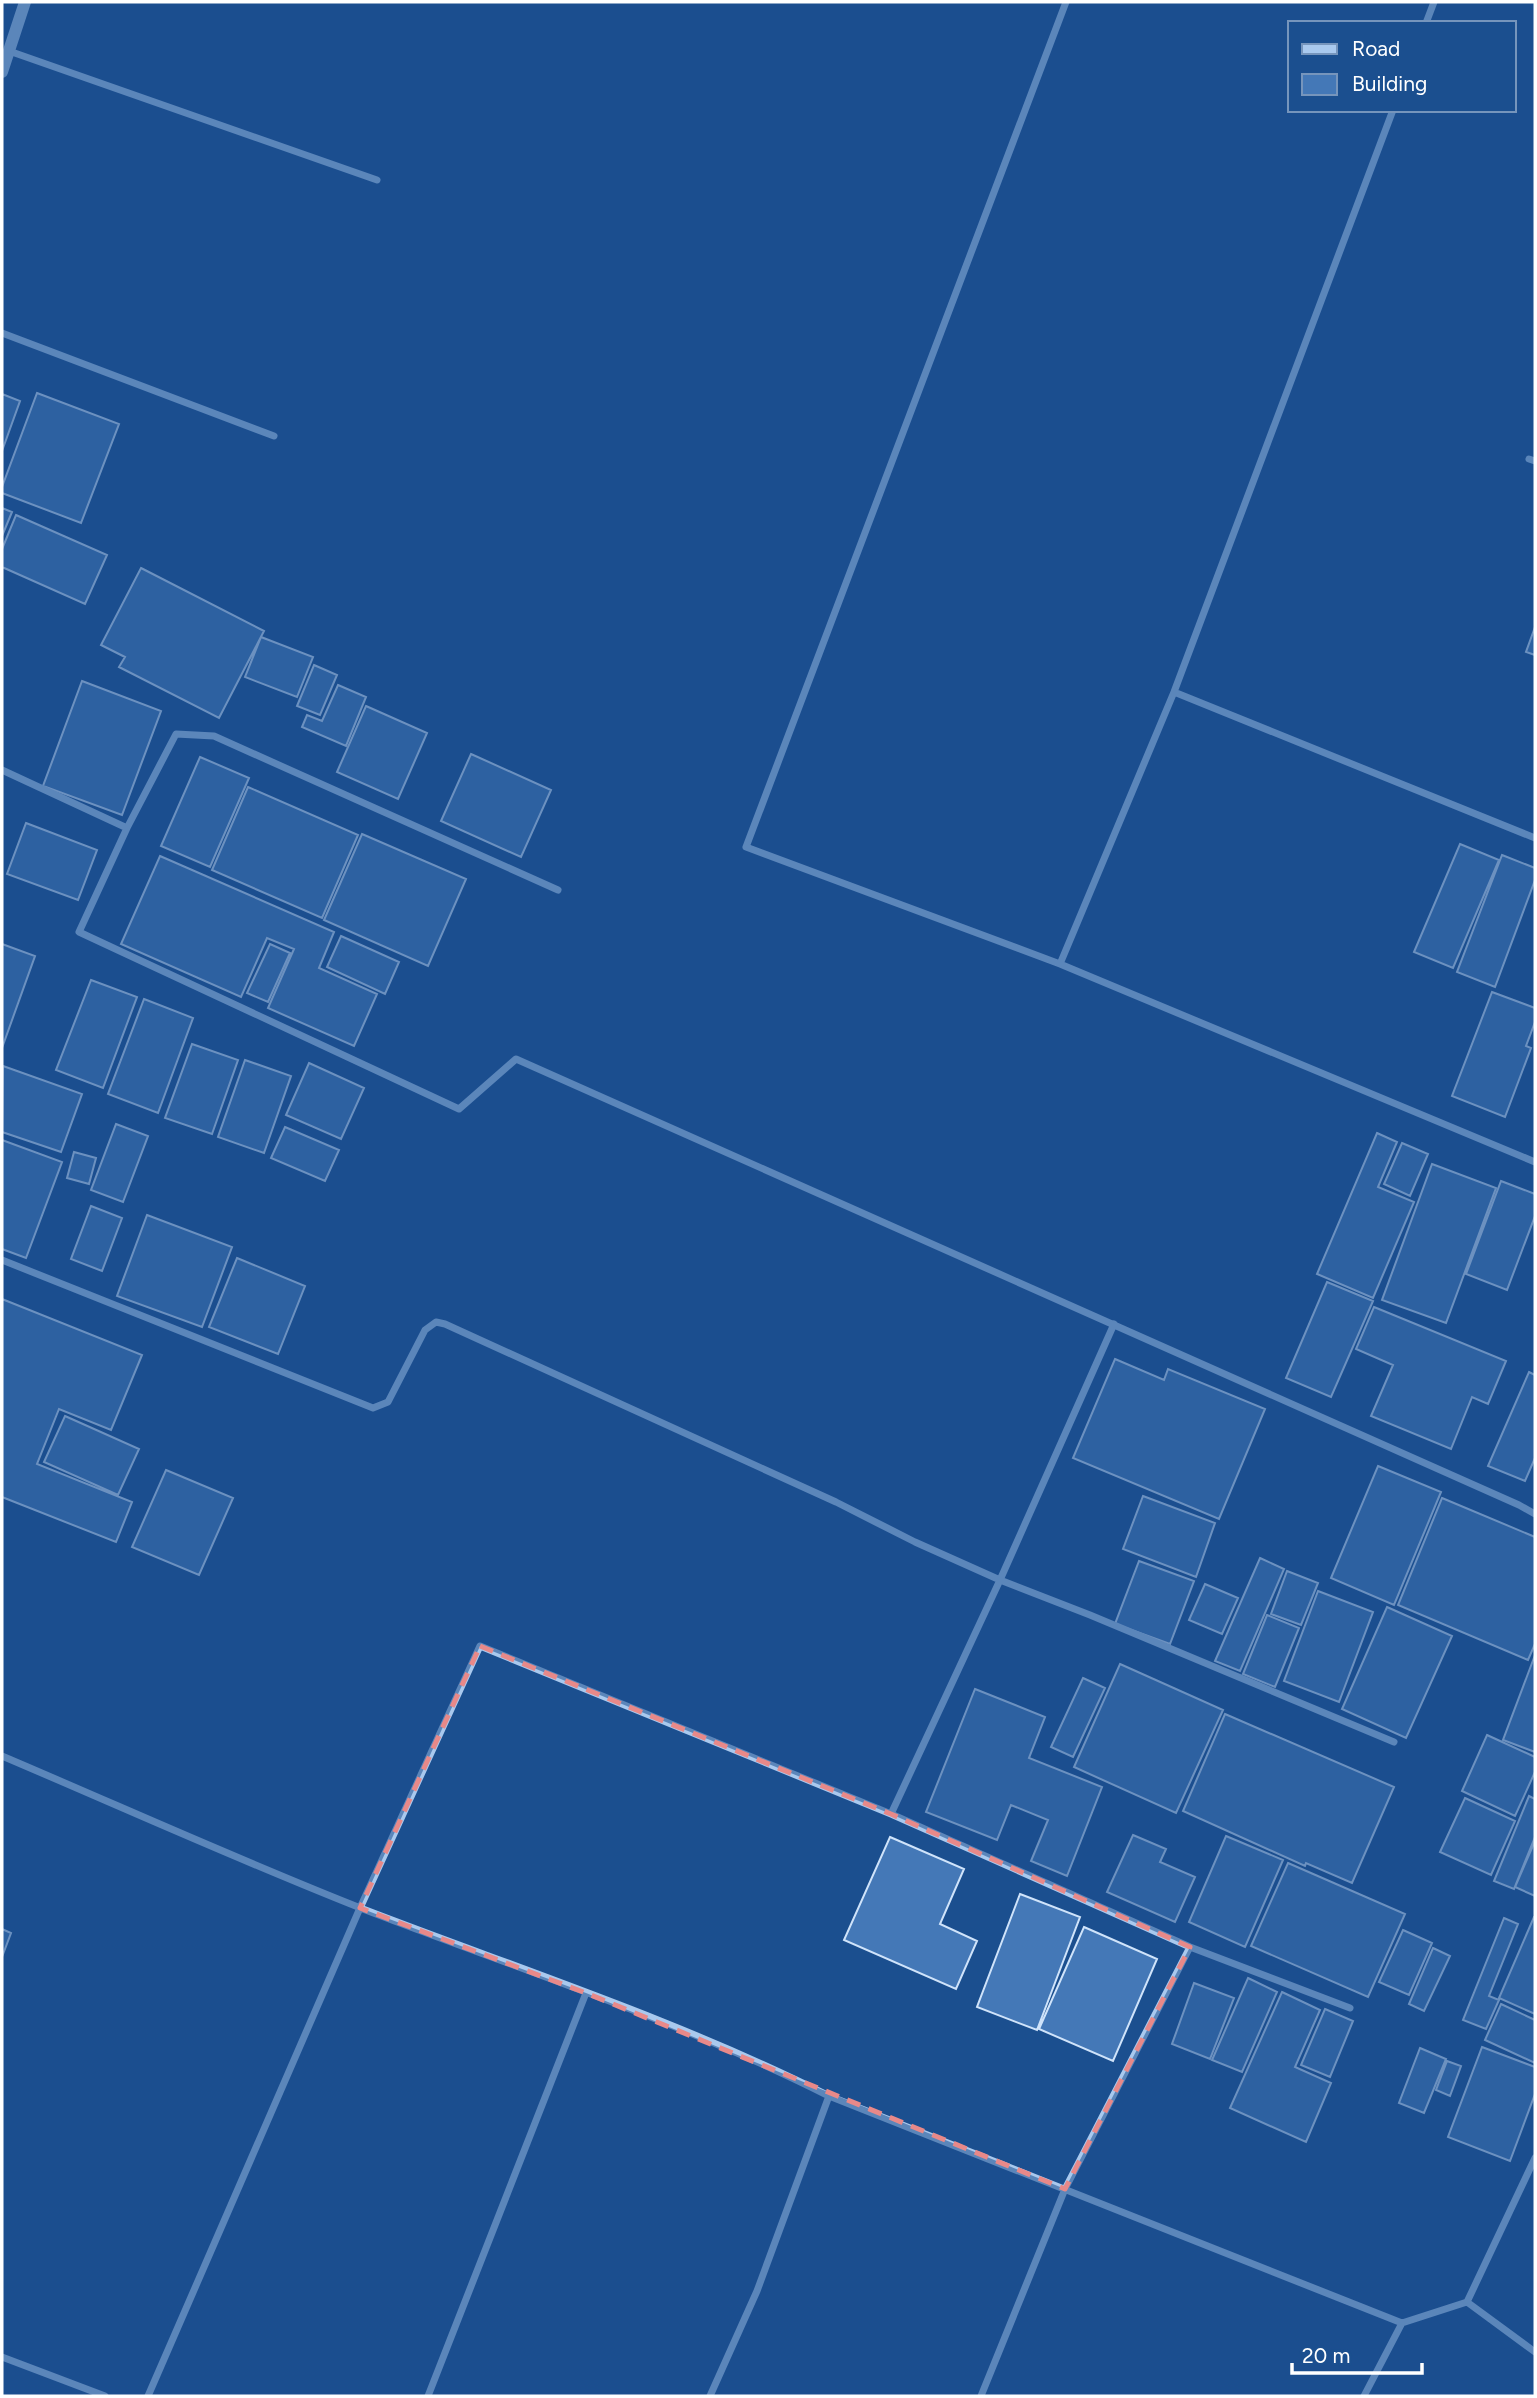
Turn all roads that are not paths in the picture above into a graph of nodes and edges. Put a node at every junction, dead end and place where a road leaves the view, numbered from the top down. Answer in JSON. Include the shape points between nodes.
{"nodes":[{"id":1,"x":25,"y":2,"type":"edge"},
{"id":2,"x":1066,"y":2,"type":"edge"},
{"id":3,"x":1434,"y":2,"type":"edge"},
{"id":4,"x":1427,"y":21,"type":"edge"},
{"id":5,"x":9,"y":51,"type":"junction"},
{"id":6,"x":2,"y":72,"type":"edge"},
{"id":7,"x":1392,"y":112,"type":"edge"},
{"id":8,"x":377,"y":180,"type":"dead end"},
{"id":9,"x":2,"y":333,"type":"edge"},
{"id":10,"x":274,"y":436,"type":"dead end"},
{"id":11,"x":1174,"y":692,"type":"junction"},
{"id":12,"x":2,"y":770,"type":"edge"},
{"id":13,"x":127,"y":828,"type":"junction"},
{"id":14,"x":1535,"y":838,"type":"edge"},
{"id":15,"x":558,"y":890,"type":"dead end"},
{"id":16,"x":1060,"y":964,"type":"junction"},
{"id":17,"x":1535,"y":1162,"type":"edge"},
{"id":18,"x":2,"y":1260,"type":"edge"},
{"id":19,"x":1114,"y":1324,"type":"junction"},
{"id":20,"x":1535,"y":1514,"type":"edge"},
{"id":21,"x":1000,"y":1580,"type":"junction"},
{"id":22,"x":1394,"y":1742,"type":"dead end"},
{"id":23,"x":2,"y":1756,"type":"edge"},
{"id":24,"x":891,"y":1814,"type":"junction"},
{"id":25,"x":360,"y":1908,"type":"junction"},
{"id":26,"x":1190,"y":1947,"type":"junction"},
{"id":27,"x":586,"y":1993,"type":"junction"},
{"id":28,"x":1350,"y":2008,"type":"dead end"},
{"id":29,"x":830,"y":2096,"type":"junction"},
{"id":30,"x":1535,"y":2158,"type":"edge"},
{"id":31,"x":1065,"y":2189,"type":"junction"},
{"id":32,"x":1467,"y":2302,"type":"junction"},
{"id":33,"x":1402,"y":2323,"type":"junction"},
{"id":34,"x":1535,"y":2352,"type":"edge"},
{"id":35,"x":2,"y":2357,"type":"edge"},
{"id":36,"x":105,"y":2396,"type":"edge"},
{"id":37,"x":148,"y":2396,"type":"edge"},
{"id":38,"x":428,"y":2396,"type":"edge"},
{"id":39,"x":710,"y":2396,"type":"edge"},
{"id":40,"x":981,"y":2396,"type":"edge"},
{"id":41,"x":1364,"y":2396,"type":"edge"}],
"edges":[{"from":1,"to":5,"type":"street"},
{"from":2,"to":16,"type":"street","via":[[746,847]]},
{"from":3,"to":4,"type":"street"},
{"from":5,"to":6,"type":"street"},
{"from":5,"to":8,"type":"street"},
{"from":7,"to":11,"type":"street"},
{"from":9,"to":10,"type":"street"},
{"from":11,"to":14,"type":"street"},
{"from":11,"to":16,"type":"street"},
{"from":12,"to":13,"type":"street"},
{"from":13,"to":15,"type":"street","via":[[176,734],[214,736]]},
{"from":13,"to":19,"type":"street","via":[[79,932],[459,1109],[516,1059]]},
{"from":16,"to":17,"type":"street"},
{"from":18,"to":21,"type":"street","via":[[373,1408],[388,1402],[425,1330],[436,1322],[445,1324]]},
{"from":19,"to":20,"type":"street"},
{"from":19,"to":21,"type":"street"},
{"from":21,"to":22,"type":"street"},
{"from":21,"to":24,"type":"street"},
{"from":23,"to":25,"type":"street"},
{"from":24,"to":25,"type":"street","via":[[480,1646]]},
{"from":24,"to":26,"type":"street"},
{"from":25,"to":27,"type":"street"},
{"from":25,"to":37,"type":"street"},
{"from":26,"to":28,"type":"street"},
{"from":26,"to":31,"type":"street"},
{"from":27,"to":29,"type":"street","via":[[774,2068]]},
{"from":27,"to":38,"type":"street"},
{"from":29,"to":31,"type":"street"},
{"from":29,"to":39,"type":"street","via":[[757,2291]]},
{"from":30,"to":32,"type":"street"},
{"from":31,"to":33,"type":"street"},
{"from":31,"to":40,"type":"street"},
{"from":32,"to":33,"type":"street"},
{"from":32,"to":34,"type":"street"},
{"from":33,"to":41,"type":"street"},
{"from":35,"to":36,"type":"street"}]}
